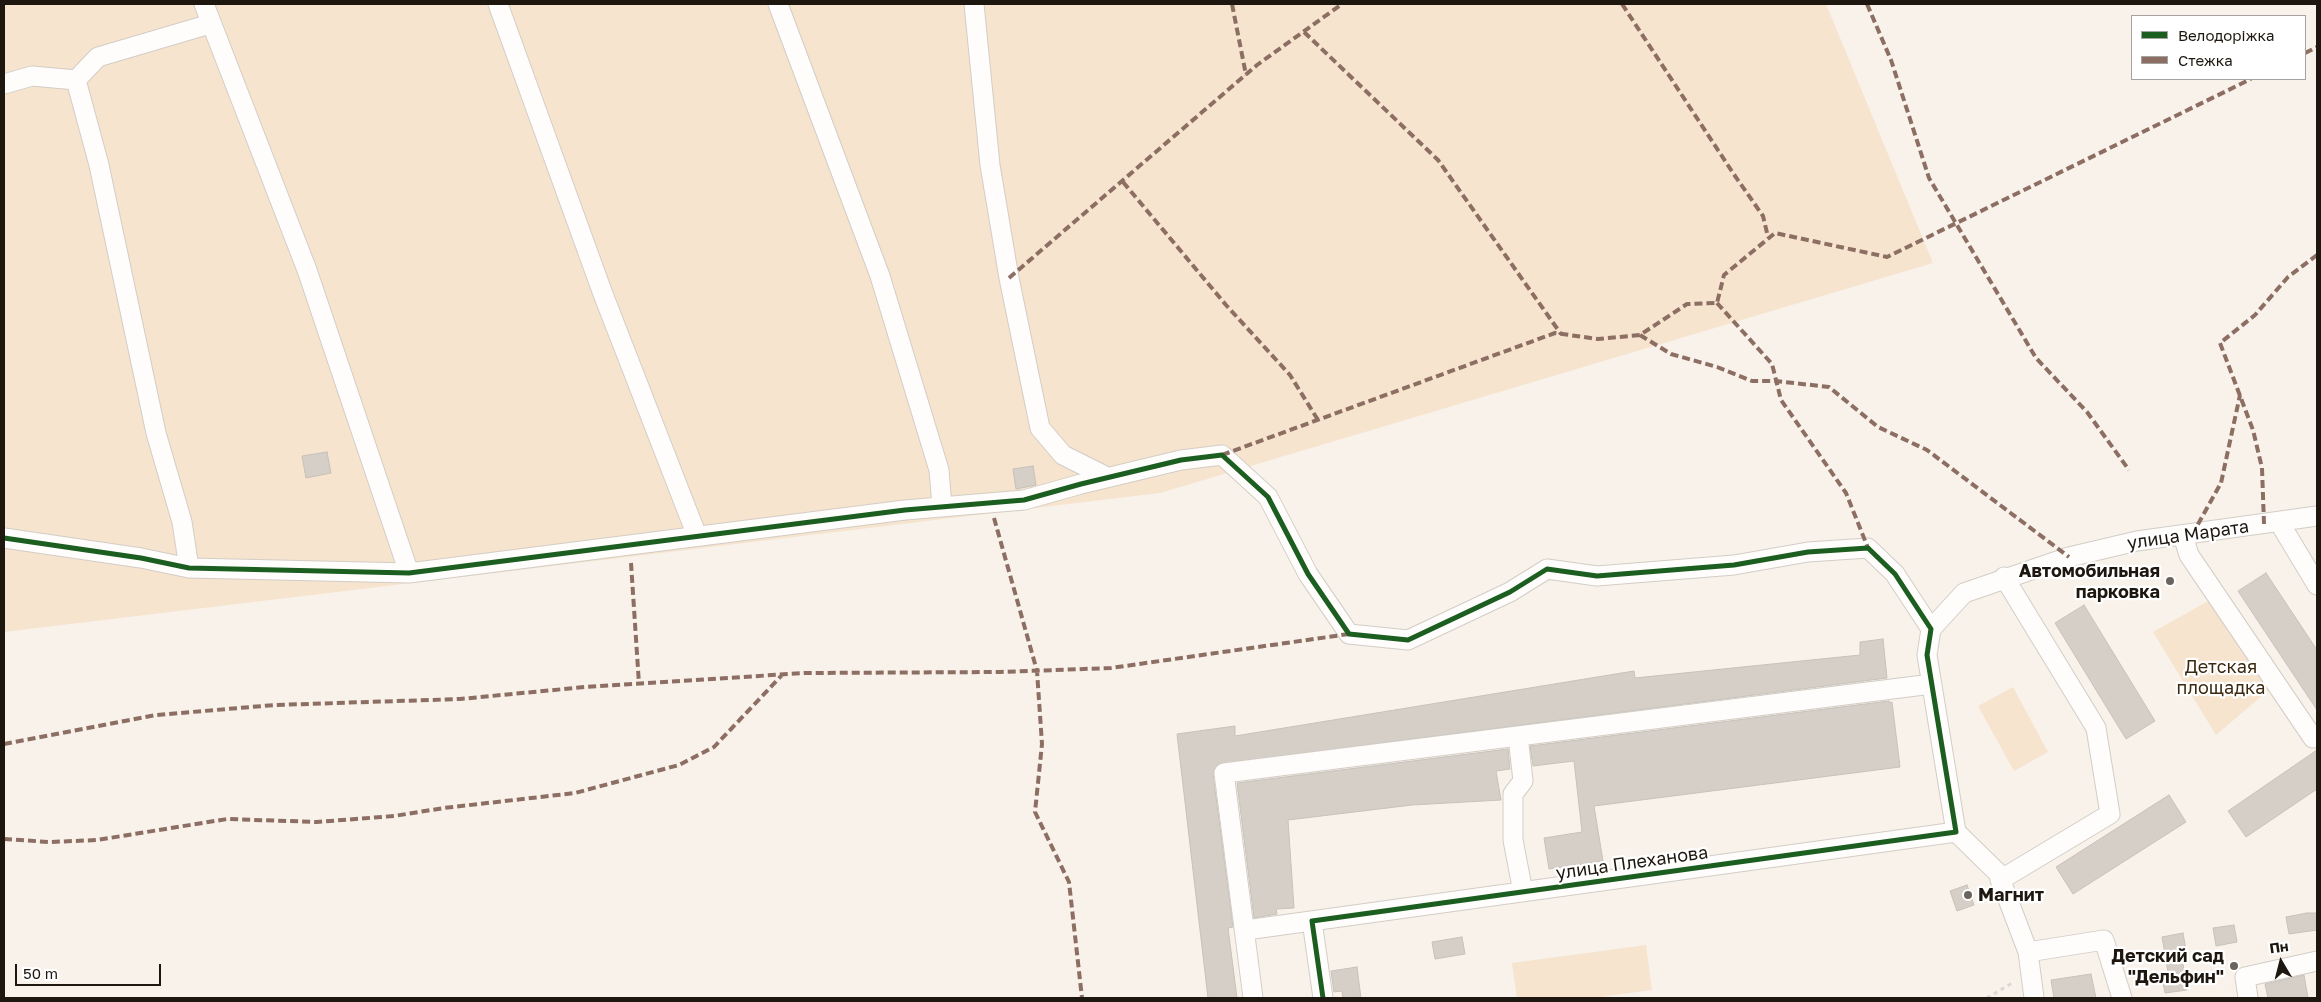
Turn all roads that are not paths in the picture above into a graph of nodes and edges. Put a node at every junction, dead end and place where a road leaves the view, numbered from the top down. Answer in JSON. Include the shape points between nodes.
{"nodes":[{"id":1,"x":204,"y":4,"type":"edge"},
{"id":2,"x":498,"y":4,"type":"edge"},
{"id":3,"x":778,"y":4,"type":"edge"},
{"id":4,"x":974,"y":4,"type":"edge"},
{"id":5,"x":210,"y":24,"type":"junction"},
{"id":6,"x":76,"y":80,"type":"junction"},
{"id":7,"x":4,"y":84,"type":"edge"},
{"id":8,"x":1107,"y":477,"type":"junction"},
{"id":9,"x":942,"y":506,"type":"junction"},
{"id":10,"x":2317,"y":516,"type":"edge"},
{"id":11,"x":2279,"y":522,"type":"junction"},
{"id":12,"x":697,"y":536,"type":"junction"},
{"id":13,"x":2183,"y":536,"type":"junction"},
{"id":14,"x":4,"y":538,"type":"edge"},
{"id":15,"x":189,"y":568,"type":"junction"},
{"id":16,"x":409,"y":573,"type":"junction"},
{"id":17,"x":2004,"y":577,"type":"junction"},
{"id":18,"x":2317,"y":585,"type":"edge"},
{"id":19,"x":1931,"y":629,"type":"junction"},
{"id":20,"x":1932,"y":684,"type":"junction"},
{"id":21,"x":1518,"y":736,"type":"junction"},
{"id":22,"x":2317,"y":736,"type":"edge"},
{"id":23,"x":1956,"y":832,"type":"junction"},
{"id":24,"x":2000,"y":880,"type":"junction"},
{"id":25,"x":1523,"y":892,"type":"junction"},
{"id":26,"x":1312,"y":921,"type":"junction"},
{"id":27,"x":1246,"y":930,"type":"junction"},
{"id":28,"x":2028,"y":952,"type":"junction"},
{"id":29,"x":2317,"y":961,"type":"edge"},
{"id":30,"x":1253,"y":998,"type":"edge"},
{"id":31,"x":1323,"y":998,"type":"edge"},
{"id":32,"x":2034,"y":998,"type":"edge"},
{"id":33,"x":2122,"y":998,"type":"edge"},
{"id":34,"x":2248,"y":998,"type":"edge"}],
"edges":[{"from":1,"to":5,"type":"street"},
{"from":2,"to":12,"type":"street","via":[[603,294]]},
{"from":3,"to":9,"type":"street","via":[[880,276],[939,470]]},
{"from":4,"to":8,"type":"street","via":[[990,166],[1040,428],[1064,455]]},
{"from":5,"to":6,"type":"street","via":[[98,57]]},
{"from":5,"to":16,"type":"street","via":[[307,270]]},
{"from":6,"to":7,"type":"street","via":[[32,76]]},
{"from":6,"to":15,"type":"street","via":[[99,165],[156,433],[182,522]]},
{"from":8,"to":9,"type":"street","via":[[1024,500]]},
{"from":8,"to":19,"type":"street","via":[[1181,460],[1222,455],[1268,497],[1308,574],[1349,634],[1408,640],[1510,592],[1547,569],[1597,576],[1734,565],[1808,552],[1868,548],[1896,574]]},
{"from":9,"to":12,"type":"street"},
{"from":10,"to":11,"type":"street","name":"улица Марата"},
{"from":11,"to":13,"type":"street","name":"улица Марата"},
{"from":11,"to":18,"type":"street"},
{"from":12,"to":16,"type":"street"},
{"from":13,"to":17,"type":"street","name":"улица Марата","via":[[2137,541]]},
{"from":13,"to":22,"type":"street","via":[[2188,556],[2313,738]]},
{"from":14,"to":15,"type":"street"},
{"from":15,"to":16,"type":"street"},
{"from":17,"to":19,"type":"street","name":"улица Марата","via":[[1964,593]]},
{"from":17,"to":24,"type":"street","via":[[2096,728],[2110,814]]},
{"from":19,"to":20,"type":"street","via":[[1928,655]]},
{"from":20,"to":21,"type":"street"},
{"from":20,"to":23,"type":"street"},
{"from":21,"to":25,"type":"street","via":[[1522,781],[1513,794],[1513,840]]},
{"from":21,"to":27,"type":"street","via":[[1224,773]]},
{"from":23,"to":24,"type":"street","via":[[1998,873]]},
{"from":23,"to":25,"type":"street","name":"улица Плеханова"},
{"from":24,"to":28,"type":"street"},
{"from":25,"to":26,"type":"street","name":"улица Плеханова"},
{"from":26,"to":27,"type":"street","name":"улица Плеханова"},
{"from":26,"to":31,"type":"street"},
{"from":27,"to":30,"type":"street"},
{"from":28,"to":32,"type":"street"},
{"from":28,"to":33,"type":"street","via":[[2104,940]]},
{"from":29,"to":34,"type":"street","via":[[2245,977]]}]}
